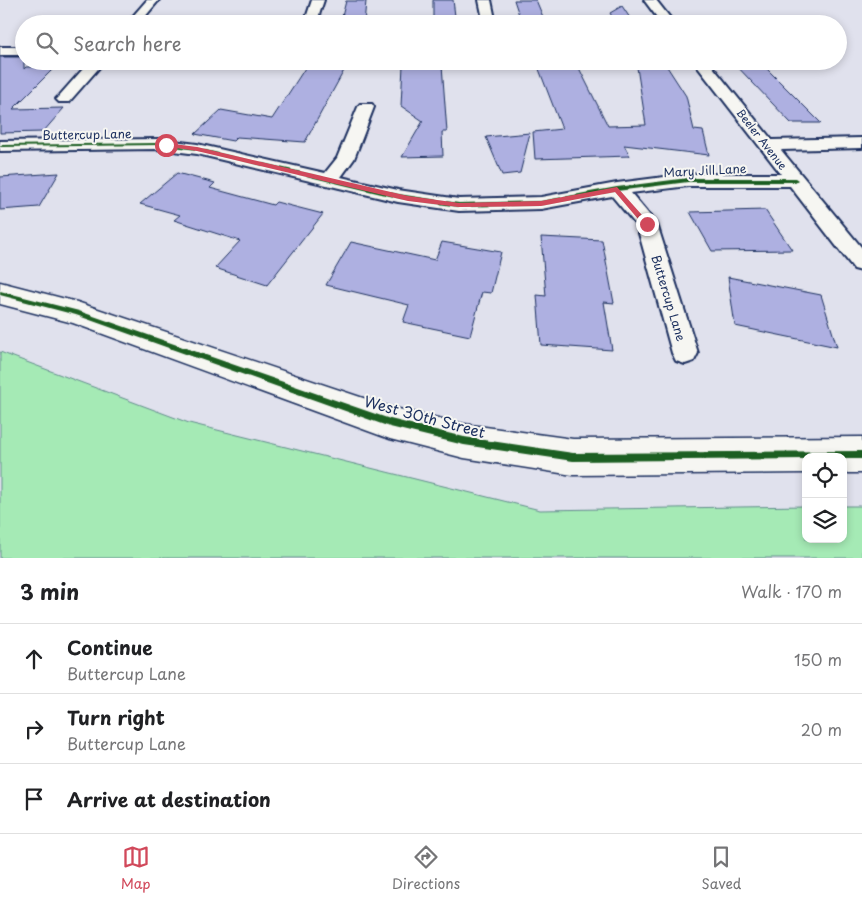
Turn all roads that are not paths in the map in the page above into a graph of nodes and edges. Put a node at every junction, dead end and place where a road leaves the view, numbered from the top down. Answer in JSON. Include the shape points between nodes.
{"nodes":[{"id":1,"x":153,"y":0,"type":"edge"},
{"id":2,"x":318,"y":0,"type":"edge"},
{"id":3,"x":485,"y":0,"type":"edge"},
{"id":4,"x":650,"y":0,"type":"edge"},
{"id":5,"x":140,"y":15,"type":"edge"},
{"id":6,"x":313,"y":15,"type":"edge"},
{"id":7,"x":488,"y":15,"type":"edge"},
{"id":8,"x":662,"y":15,"type":"edge"},
{"id":9,"x":0,"y":51,"type":"edge"},
{"id":10,"x":15,"y":51,"type":"edge"},
{"id":11,"x":90,"y":70,"type":"edge"},
{"id":12,"x":707,"y":70,"type":"edge"},
{"id":13,"x":64,"y":99,"type":"dead end"},
{"id":14,"x":366,"y":107,"type":"dead end"},
{"id":15,"x":862,"y":144,"type":"edge"},
{"id":16,"x":768,"y":145,"type":"junction"},
{"id":17,"x":0,"y":146,"type":"edge"},
{"id":18,"x":330,"y":180,"type":"junction"},
{"id":19,"x":795,"y":180,"type":"junction"},
{"id":20,"x":617,"y":190,"type":"junction"},
{"id":21,"x":862,"y":263,"type":"edge"},
{"id":22,"x":0,"y":294,"type":"edge"},
{"id":23,"x":685,"y":353,"type":"dead end"},
{"id":24,"x":862,"y":455,"type":"edge"}],
"edges":[{"from":1,"to":5,"type":"street"},
{"from":2,"to":6,"type":"street"},
{"from":3,"to":7,"type":"street"},
{"from":4,"to":8,"type":"street"},
{"from":9,"to":10,"type":"street"},
{"from":11,"to":13,"type":"street"},
{"from":12,"to":16,"type":"street","name":"Beeler Avenue"},
{"from":14,"to":18,"type":"street","via":[[345,159]]},
{"from":15,"to":16,"type":"street"},
{"from":16,"to":19,"type":"street","name":"Beeler Avenue"},
{"from":17,"to":18,"type":"street","name":"Buttercup Lane","via":[[166,145],[197,149]]},
{"from":18,"to":20,"type":"street","name":"Buttercup Lane","via":[[408,198],[459,205],[536,204]]},
{"from":19,"to":20,"type":"street","name":"Mary Jill Lane","via":[[688,180]]},
{"from":19,"to":21,"type":"street","name":"Beeler Avenue"},
{"from":20,"to":23,"type":"street","name":"Buttercup Lane","via":[[647,224]]},
{"from":22,"to":24,"type":"street","name":"West 30th Street","via":[[77,313],[374,417],[464,441],[573,457]]}]}
